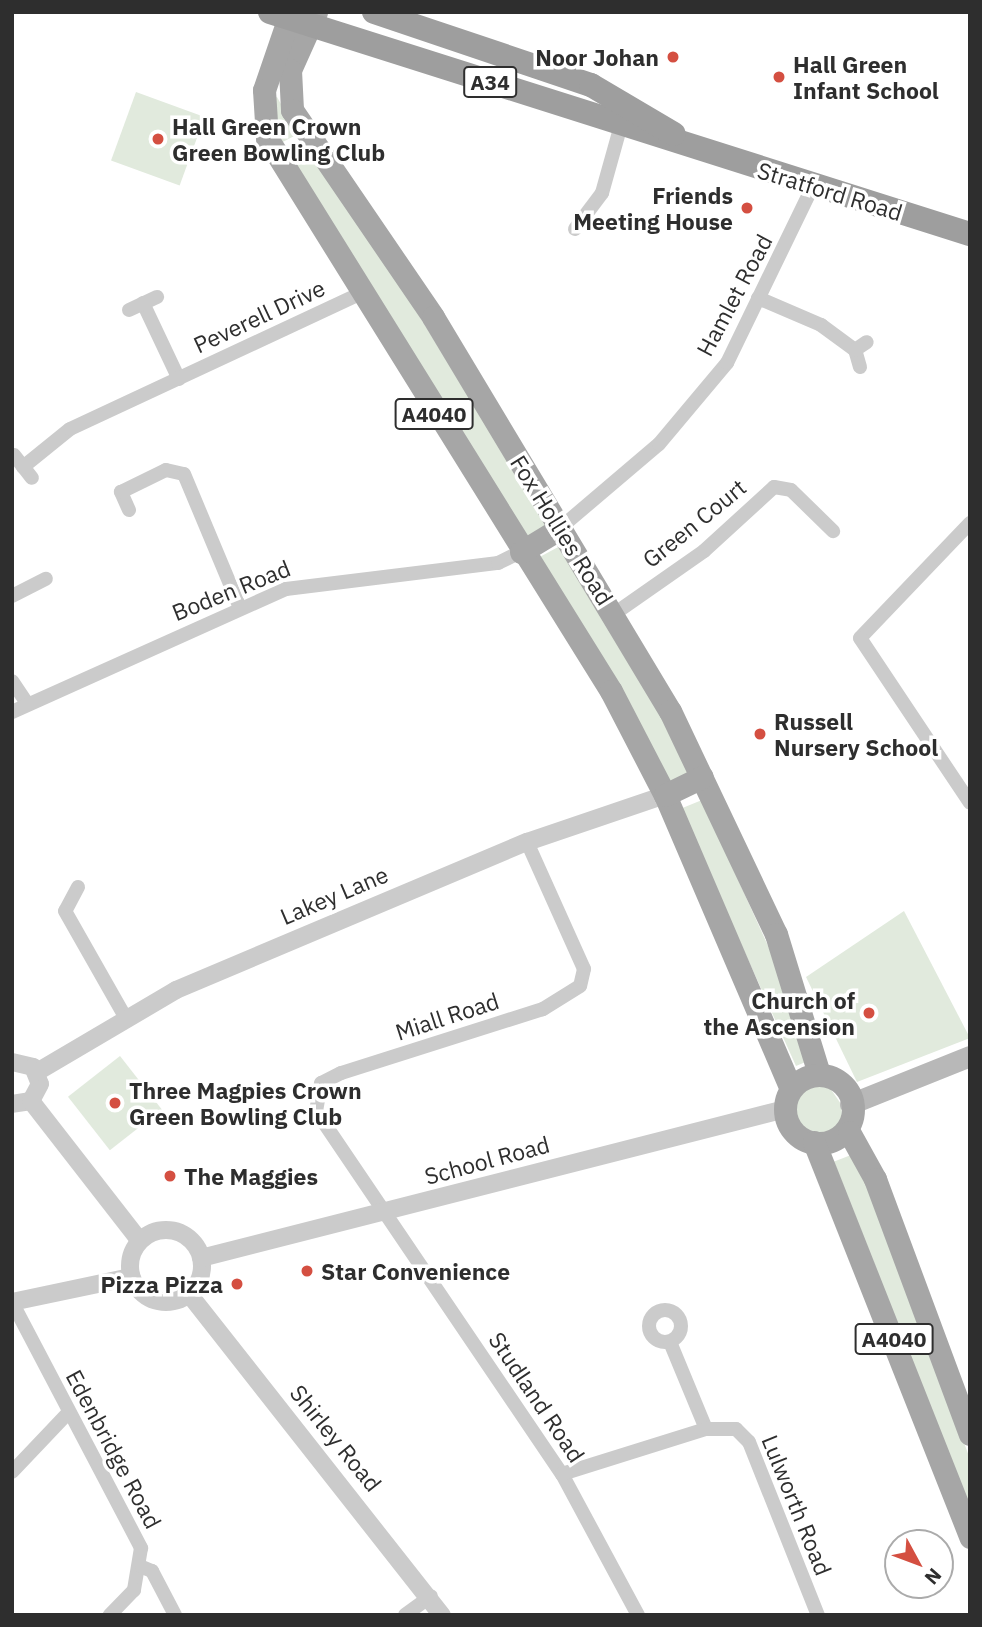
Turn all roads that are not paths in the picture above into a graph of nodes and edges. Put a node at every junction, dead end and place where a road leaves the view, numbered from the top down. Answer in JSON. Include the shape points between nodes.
{"nodes":[{"id":1,"x":374,"y":12,"type":"edge"},
{"id":2,"x":296,"y":18,"type":"edge"},
{"id":3,"x":624,"y":115,"type":"junction"},
{"id":4,"x":311,"y":138,"type":"junction"},
{"id":5,"x":276,"y":156,"type":"junction"},
{"id":6,"x":813,"y":186,"type":"junction"},
{"id":7,"x":575,"y":229,"type":"dead end"},
{"id":8,"x":970,"y":234,"type":"edge"},
{"id":9,"x":359,"y":294,"type":"junction"},
{"id":10,"x":758,"y":298,"type":"junction"},
{"id":11,"x":130,"y":310,"type":"dead end"},
{"id":12,"x":860,"y":368,"type":"dead end"},
{"id":13,"x":179,"y":379,"type":"junction"},
{"id":14,"x":13,"y":455,"type":"edge"},
{"id":15,"x":129,"y":510,"type":"dead end"},
{"id":16,"x":970,"y":523,"type":"edge"},
{"id":17,"x":559,"y":529,"type":"junction"},
{"id":18,"x":833,"y":531,"type":"dead end"},
{"id":19,"x":521,"y":552,"type":"junction"},
{"id":20,"x":46,"y":579,"type":"dead end"},
{"id":21,"x":12,"y":596,"type":"edge"},
{"id":22,"x":240,"y":608,"type":"junction"},
{"id":23,"x":614,"y":614,"type":"junction"},
{"id":24,"x":12,"y":681,"type":"edge"},
{"id":25,"x":27,"y":703,"type":"junction"},
{"id":26,"x":12,"y":712,"type":"edge"},
{"id":27,"x":702,"y":777,"type":"junction"},
{"id":28,"x":664,"y":795,"type":"junction"},
{"id":29,"x":970,"y":803,"type":"edge"},
{"id":30,"x":527,"y":842,"type":"junction"},
{"id":31,"x":78,"y":887,"type":"dead end"},
{"id":32,"x":127,"y":1020,"type":"junction"},
{"id":33,"x":970,"y":1056,"type":"edge"},
{"id":34,"x":12,"y":1062,"type":"edge"},
{"id":35,"x":37,"y":1072,"type":"junction"},
{"id":36,"x":819,"y":1074,"type":"junction"},
{"id":37,"x":789,"y":1084,"type":"junction"},
{"id":38,"x":31,"y":1101,"type":"junction"},
{"id":39,"x":12,"y":1104,"type":"edge"},
{"id":40,"x":850,"y":1104,"type":"junction"},
{"id":41,"x":785,"y":1109,"type":"junction"},
{"id":42,"x":849,"y":1132,"type":"junction"},
{"id":43,"x":814,"y":1142,"type":"junction"},
{"id":44,"x":386,"y":1213,"type":"junction"},
{"id":45,"x":140,"y":1241,"type":"junction"},
{"id":46,"x":201,"y":1258,"type":"junction"},
{"id":47,"x":131,"y":1277,"type":"junction"},
{"id":48,"x":189,"y":1294,"type":"junction"},
{"id":49,"x":12,"y":1302,"type":"edge"},
{"id":50,"x":670,"y":1342,"type":"dead end"},
{"id":51,"x":68,"y":1413,"type":"junction"},
{"id":52,"x":706,"y":1429,"type":"junction"},
{"id":53,"x":970,"y":1434,"type":"edge"},
{"id":54,"x":12,"y":1472,"type":"edge"},
{"id":55,"x":562,"y":1474,"type":"junction"},
{"id":56,"x":970,"y":1537,"type":"edge"},
{"id":57,"x":142,"y":1567,"type":"junction"},
{"id":58,"x":431,"y":1596,"type":"junction"},
{"id":59,"x":110,"y":1615,"type":"edge"},
{"id":60,"x":175,"y":1615,"type":"edge"},
{"id":61,"x":405,"y":1615,"type":"edge"},
{"id":62,"x":442,"y":1615,"type":"edge"},
{"id":63,"x":638,"y":1615,"type":"edge"},
{"id":64,"x":817,"y":1615,"type":"edge"}],
"edges":[{"from":1,"to":3,"type":"highway","name":"Stratford Road","number":"A34","via":[[591,85]]},
{"from":2,"to":3,"type":"highway","name":"Stratford Road","number":"A34"},
{"from":2,"to":4,"type":"main road","name":"Fox Hollies Road","number":"A4040","via":[[288,99]]},
{"from":2,"to":5,"type":"main road","name":"Fox Hollies Road","number":"A4040","via":[[264,97],[267,138]]},
{"from":3,"to":6,"type":"highway","name":"Stratford Road","number":"A34","via":[[691,146]]},
{"from":3,"to":7,"type":"street","via":[[602,193]]},
{"from":4,"to":5,"type":"main road"},
{"from":4,"to":17,"type":"main road","name":"Fox Hollies Road","number":"A4040","via":[[433,317]]},
{"from":5,"to":9,"type":"main road","name":"Fox Hollies Road","number":"A4040"},
{"from":6,"to":8,"type":"highway","name":"Stratford Road","number":"A34"},
{"from":6,"to":10,"type":"street","name":"Hamlet Road"},
{"from":9,"to":13,"type":"street","name":"Peverell Drive"},
{"from":9,"to":19,"type":"main road","name":"Fox Hollies Road","number":"A4040"},
{"from":10,"to":12,"type":"street","via":[[861,346]]},
{"from":10,"to":17,"type":"street","name":"Hamlet Road","via":[[727,363],[685,417]]},
{"from":11,"to":13,"type":"street","name":"Peverell Drive","via":[[150,300]]},
{"from":13,"to":14,"type":"street","name":"Peverell Drive","via":[[70,429],[28,473]]},
{"from":15,"to":22,"type":"street","via":[[121,492],[166,470],[184,474]]},
{"from":16,"to":29,"type":"street","via":[[860,639]]},
{"from":17,"to":19,"type":"main road"},
{"from":17,"to":23,"type":"main road","name":"Fox Hollies Road","number":"A4040"},
{"from":18,"to":23,"type":"street","name":"Green Court","via":[[791,490],[774,487],[704,551]]},
{"from":19,"to":22,"type":"street","name":"Boden Road","via":[[498,563],[307,583]]},
{"from":19,"to":28,"type":"main road","name":"Fox Hollies Road","number":"A4040","via":[[611,691]]},
{"from":20,"to":21,"type":"street"},
{"from":22,"to":25,"type":"street","name":"Boden Road"},
{"from":23,"to":27,"type":"main road","name":"Fox Hollies Road","number":"A4040"},
{"from":24,"to":25,"type":"street"},
{"from":25,"to":26,"type":"street","name":"Boden Road"},
{"from":27,"to":28,"type":"main road"},
{"from":27,"to":36,"type":"main road","name":"Fox Hollies Road","number":"A4040","via":[[776,934]]},
{"from":28,"to":30,"type":"street","name":"Lakey Lane"},
{"from":28,"to":37,"type":"main road","name":"Fox Hollies Road","number":"A4040"},
{"from":30,"to":32,"type":"street","name":"Lakey Lane","via":[[176,990]]},
{"from":30,"to":44,"type":"street","name":"Miall Road","via":[[584,969],[580,986],[543,1009],[341,1073],[321,1083],[315,1098],[316,1111]]},
{"from":31,"to":32,"type":"street","via":[[65,911]]},
{"from":32,"to":35,"type":"street","name":"Lakey Lane"},
{"from":33,"to":40,"type":"main road"},
{"from":34,"to":35,"type":"street"},
{"from":35,"to":38,"type":"street","via":[[38,1091]]},
{"from":36,"to":37,"type":"main road"},
{"from":36,"to":40,"type":"main road","via":[[839,1086]]},
{"from":37,"to":41,"type":"main road"},
{"from":38,"to":39,"type":"street"},
{"from":38,"to":45,"type":"street"},
{"from":40,"to":42,"type":"main road"},
{"from":41,"to":43,"type":"main road","via":[[793,1127]]},
{"from":41,"to":44,"type":"street","name":"School Road"},
{"from":42,"to":43,"type":"main road","via":[[835,1143]]},
{"from":42,"to":53,"type":"main road","number":"A4040","via":[[875,1179]]},
{"from":43,"to":56,"type":"main road","number":"A4040"},
{"from":44,"to":46,"type":"street","name":"School Road"},
{"from":44,"to":55,"type":"street","name":"Studland Road"},
{"from":45,"to":46,"type":"street","via":[[156,1231],[176,1231],[192,1241]]},
{"from":45,"to":47,"type":"street"},
{"from":46,"to":48,"type":"street","via":[[200,1277]]},
{"from":47,"to":48,"type":"street","via":[[150,1298],[171,1302]]},
{"from":47,"to":49,"type":"street"},
{"from":48,"to":58,"type":"street","name":"Shirley Road"},
{"from":49,"to":51,"type":"street","name":"Edenbridge Road"},
{"from":50,"to":52,"type":"street"},
{"from":51,"to":54,"type":"street"},
{"from":51,"to":57,"type":"street","name":"Edenbridge Road","via":[[141,1548]]},
{"from":52,"to":55,"type":"street","name":"Lulworth Road"},
{"from":52,"to":64,"type":"street","name":"Lulworth Road","via":[[736,1429],[749,1442]]},
{"from":55,"to":63,"type":"street","name":"Studland Road"},
{"from":57,"to":59,"type":"street","name":"Edenbridge Road","via":[[134,1590]]},
{"from":57,"to":60,"type":"street","via":[[152,1571]]},
{"from":58,"to":61,"type":"street"},
{"from":58,"to":62,"type":"street","name":"Shirley Road"}]}
